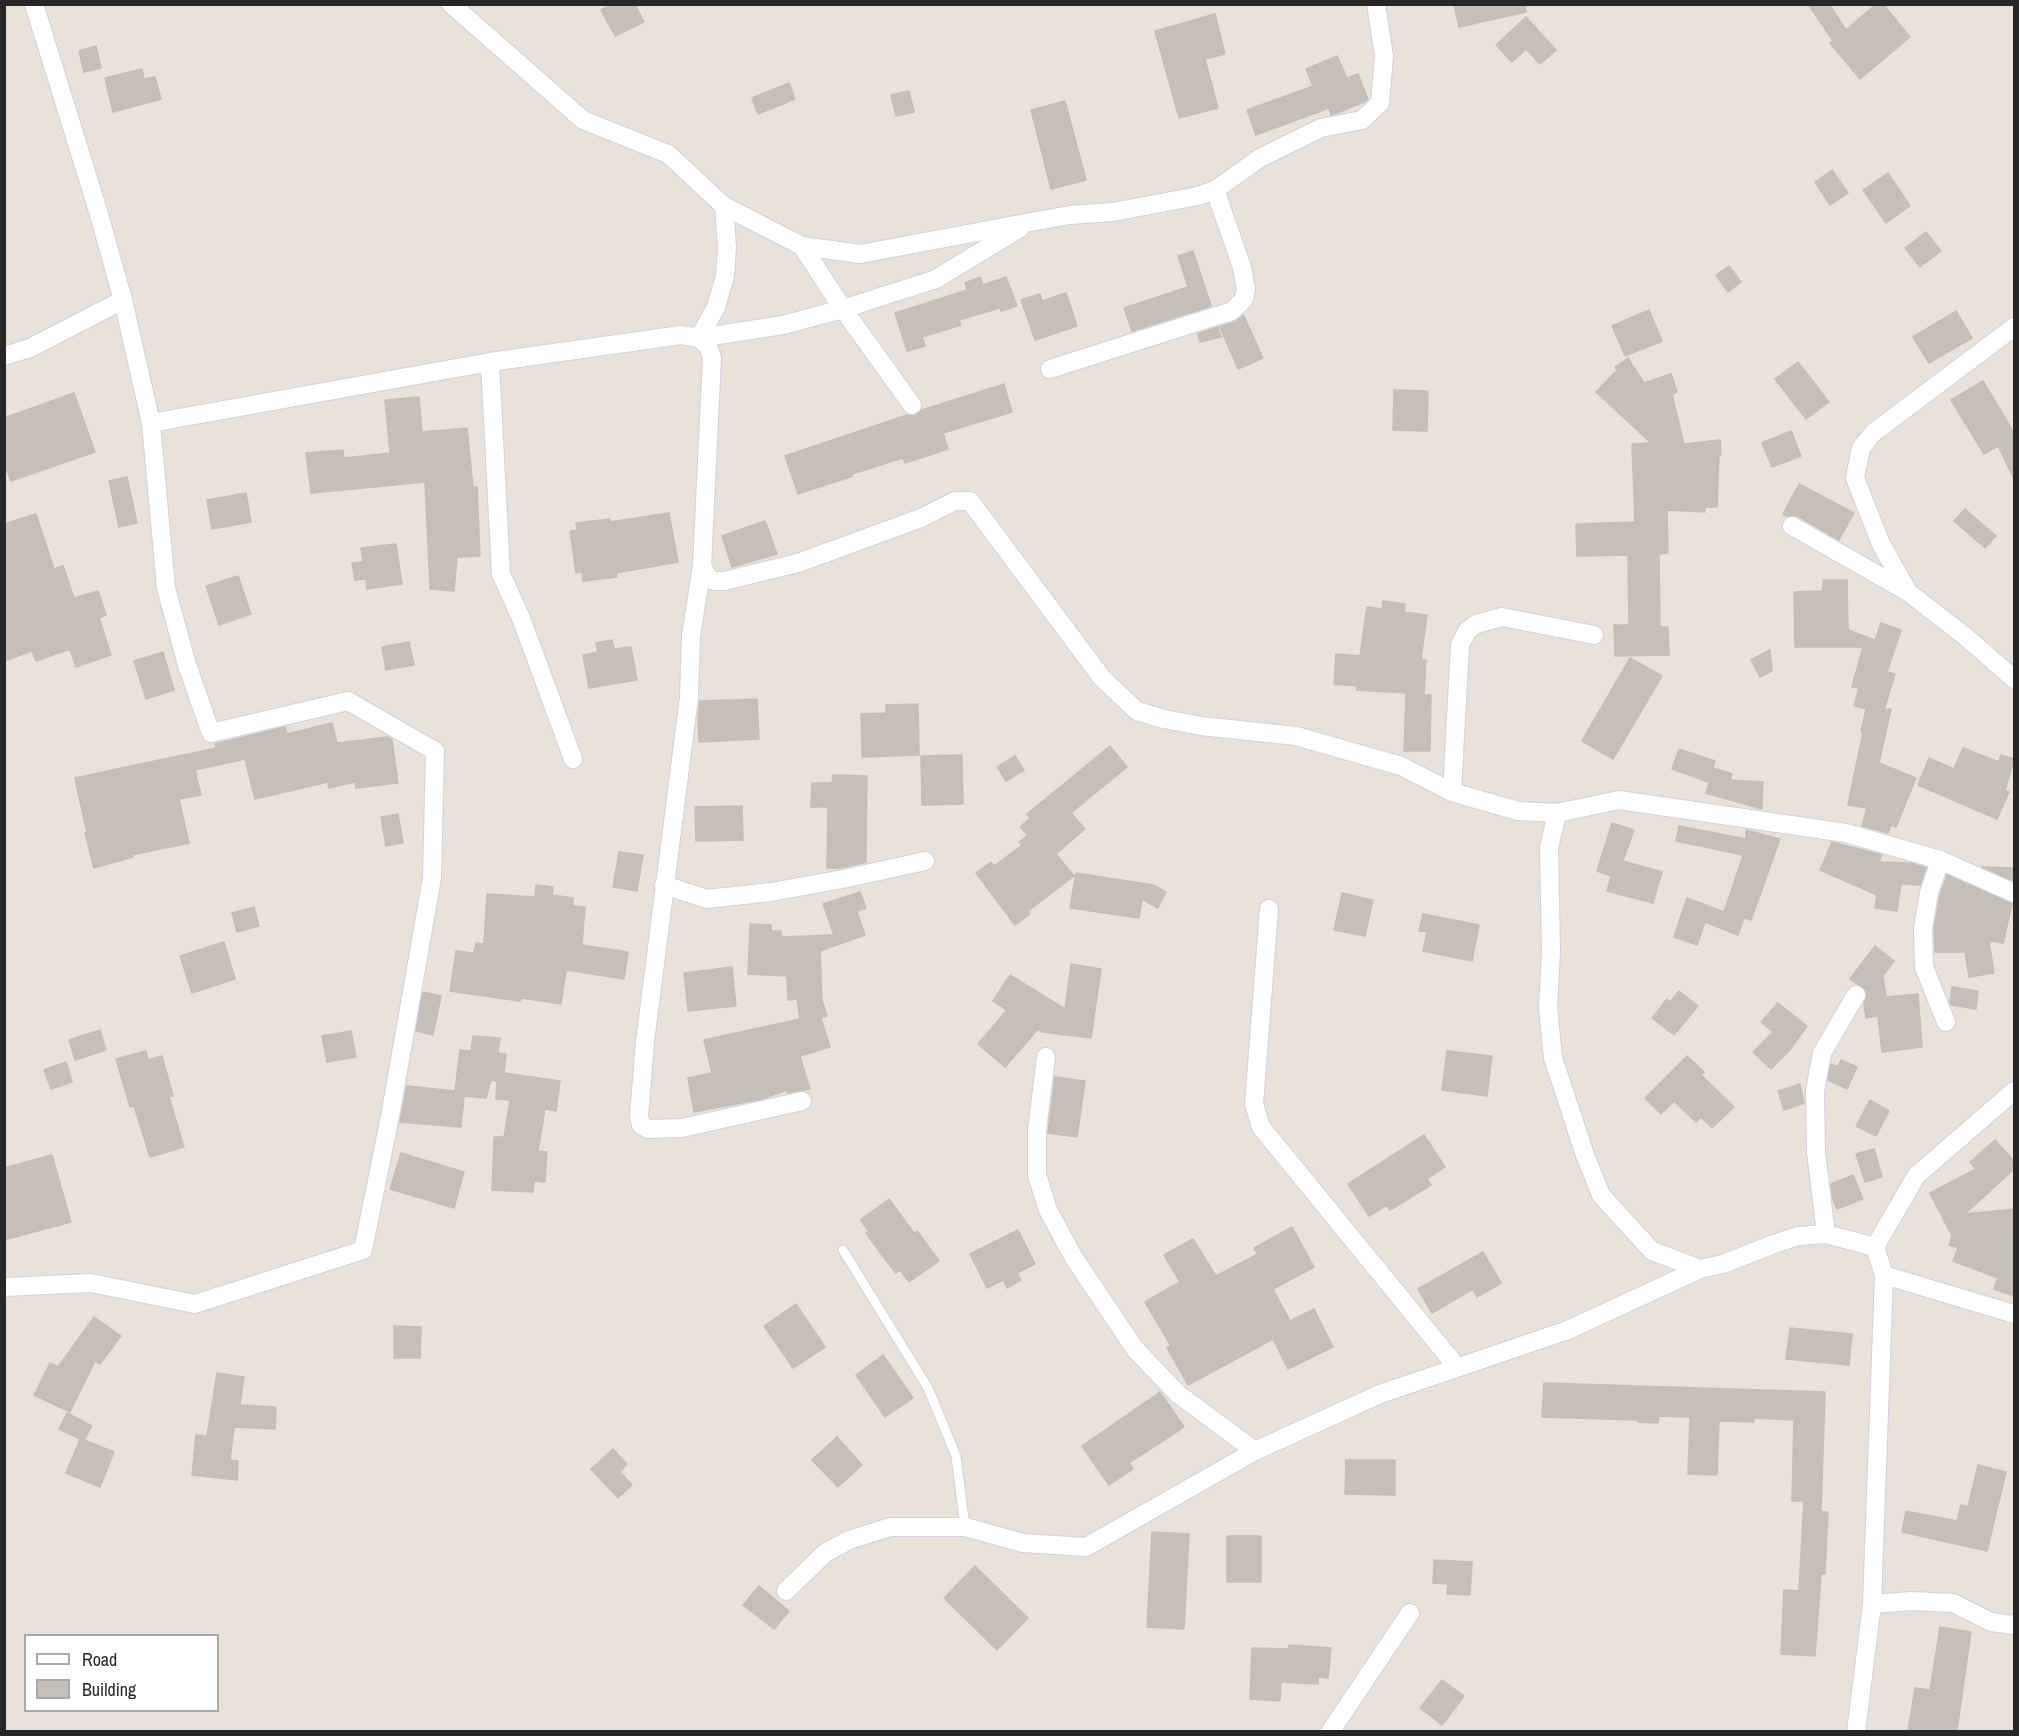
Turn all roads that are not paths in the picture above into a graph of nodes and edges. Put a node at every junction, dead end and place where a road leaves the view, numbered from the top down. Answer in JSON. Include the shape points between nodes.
{"nodes":[{"id":1,"x":34,"y":4,"type":"edge"},
{"id":2,"x":451,"y":4,"type":"edge"},
{"id":3,"x":1376,"y":4,"type":"edge"},
{"id":4,"x":1215,"y":190,"type":"junction"},
{"id":5,"x":724,"y":206,"type":"junction"},
{"id":6,"x":1030,"y":222,"type":"junction"},
{"id":7,"x":802,"y":246,"type":"junction"},
{"id":8,"x":123,"y":300,"type":"junction"},
{"id":9,"x":843,"y":309,"type":"junction"},
{"id":10,"x":2014,"y":327,"type":"edge"},
{"id":11,"x":699,"y":338,"type":"junction"},
{"id":12,"x":4,"y":356,"type":"edge"},
{"id":13,"x":490,"y":362,"type":"junction"},
{"id":14,"x":1050,"y":369,"type":"dead end"},
{"id":15,"x":912,"y":405,"type":"dead end"},
{"id":16,"x":151,"y":423,"type":"junction"},
{"id":17,"x":1792,"y":526,"type":"dead end"},
{"id":18,"x":702,"y":566,"type":"junction"},
{"id":19,"x":1908,"y":592,"type":"junction"},
{"id":20,"x":1594,"y":635,"type":"dead end"},
{"id":21,"x":2014,"y":679,"type":"edge"},
{"id":22,"x":573,"y":759,"type":"dead end"},
{"id":23,"x":1452,"y":792,"type":"junction"},
{"id":24,"x":1557,"y":813,"type":"junction"},
{"id":25,"x":1940,"y":860,"type":"junction"},
{"id":26,"x":925,"y":861,"type":"dead end"},
{"id":27,"x":664,"y":885,"type":"junction"},
{"id":28,"x":2014,"y":893,"type":"edge"},
{"id":29,"x":1269,"y":909,"type":"dead end"},
{"id":30,"x":1856,"y":995,"type":"dead end"},
{"id":31,"x":1946,"y":1022,"type":"dead end"},
{"id":32,"x":1046,"y":1057,"type":"dead end"},
{"id":33,"x":2014,"y":1091,"type":"edge"},
{"id":34,"x":802,"y":1101,"type":"dead end"},
{"id":35,"x":1826,"y":1234,"type":"junction"},
{"id":36,"x":1875,"y":1247,"type":"junction"},
{"id":37,"x":843,"y":1250,"type":"dead end"},
{"id":38,"x":1700,"y":1269,"type":"junction"},
{"id":39,"x":1884,"y":1275,"type":"junction"},
{"id":40,"x":4,"y":1287,"type":"edge"},
{"id":41,"x":2014,"y":1314,"type":"edge"},
{"id":42,"x":1456,"y":1367,"type":"junction"},
{"id":43,"x":1255,"y":1450,"type":"junction"},
{"id":44,"x":966,"y":1527,"type":"junction"},
{"id":45,"x":786,"y":1592,"type":"dead end"},
{"id":46,"x":1872,"y":1604,"type":"junction"},
{"id":47,"x":1410,"y":1613,"type":"dead end"},
{"id":48,"x":2014,"y":1625,"type":"edge"},
{"id":49,"x":1330,"y":1731,"type":"edge"},
{"id":50,"x":1856,"y":1731,"type":"edge"}],
"edges":[{"from":1,"to":8,"type":"street"},
{"from":2,"to":5,"type":"street","via":[[583,120],[668,154]]},
{"from":3,"to":4,"type":"street","via":[[1384,56],[1380,103],[1362,120],[1321,128],[1260,158]]},
{"from":4,"to":6,"type":"street","via":[[1152,206]]},
{"from":4,"to":14,"type":"street","via":[[1242,267],[1244,299],[1232,311]]},
{"from":5,"to":7,"type":"street"},
{"from":5,"to":11,"type":"street","via":[[728,247],[725,276],[716,307]]},
{"from":6,"to":7,"type":"street","via":[[860,254]]},
{"from":6,"to":9,"type":"street","via":[[936,279]]},
{"from":7,"to":9,"type":"street"},
{"from":8,"to":12,"type":"street","via":[[30,348]]},
{"from":8,"to":16,"type":"street"},
{"from":9,"to":11,"type":"street","via":[[783,325]]},
{"from":9,"to":15,"type":"street"},
{"from":10,"to":19,"type":"street","via":[[1873,433],[1861,448],[1855,478],[1881,544]]},
{"from":11,"to":13,"type":"street","via":[[681,335]]},
{"from":11,"to":18,"type":"street","via":[[712,357]]},
{"from":13,"to":16,"type":"street"},
{"from":13,"to":22,"type":"street","via":[[501,573]]},
{"from":16,"to":40,"type":"street","via":[[166,588],[211,733],[348,700],[435,751],[432,878],[363,1250],[195,1304],[91,1283]]},
{"from":17,"to":19,"type":"street"},
{"from":18,"to":23,"type":"street","via":[[706,576],[724,581],[798,563],[921,518],[955,501],[970,501],[1102,678],[1137,711],[1201,726],[1296,736],[1401,766]]},
{"from":18,"to":27,"type":"street","via":[[691,636],[680,779]]},
{"from":19,"to":21,"type":"street"},
{"from":20,"to":23,"type":"street","via":[[1502,617],[1476,624],[1467,631],[1460,645]]},
{"from":23,"to":24,"type":"street","via":[[1518,811]]},
{"from":24,"to":25,"type":"street","via":[[1619,800],[1846,833]]},
{"from":24,"to":38,"type":"street","via":[[1550,848],[1548,1008],[1553,1058],[1601,1195],[1652,1251]]},
{"from":25,"to":28,"type":"street"},
{"from":25,"to":31,"type":"street","via":[[1923,928],[1924,968]]},
{"from":26,"to":27,"type":"street","via":[[771,892],[707,898]]},
{"from":27,"to":34,"type":"street","via":[[645,1042],[639,1116],[642,1125],[648,1129],[681,1128]]},
{"from":29,"to":42,"type":"street","via":[[1254,1104],[1261,1127]]},
{"from":30,"to":35,"type":"street","via":[[1822,1053],[1815,1091],[1816,1152]]},
{"from":32,"to":43,"type":"street","via":[[1037,1131],[1037,1174],[1048,1210],[1074,1258],[1135,1349],[1178,1394]]},
{"from":33,"to":36,"type":"street","via":[[1916,1176]]},
{"from":35,"to":36,"type":"street"},
{"from":35,"to":38,"type":"street","via":[[1798,1236]]},
{"from":36,"to":39,"type":"street"},
{"from":37,"to":44,"type":"lane","via":[[928,1388],[956,1456]]},
{"from":38,"to":42,"type":"street","via":[[1568,1330]]},
{"from":39,"to":41,"type":"street"},
{"from":39,"to":46,"type":"street"},
{"from":42,"to":43,"type":"street","via":[[1380,1394]]},
{"from":43,"to":44,"type":"street","via":[[1086,1547],[1023,1544]]},
{"from":44,"to":45,"type":"street","via":[[890,1527],[849,1540],[825,1553]]},
{"from":46,"to":48,"type":"street","via":[[1953,1603],[1991,1622]]},
{"from":46,"to":50,"type":"street"},
{"from":47,"to":49,"type":"street"}]}
